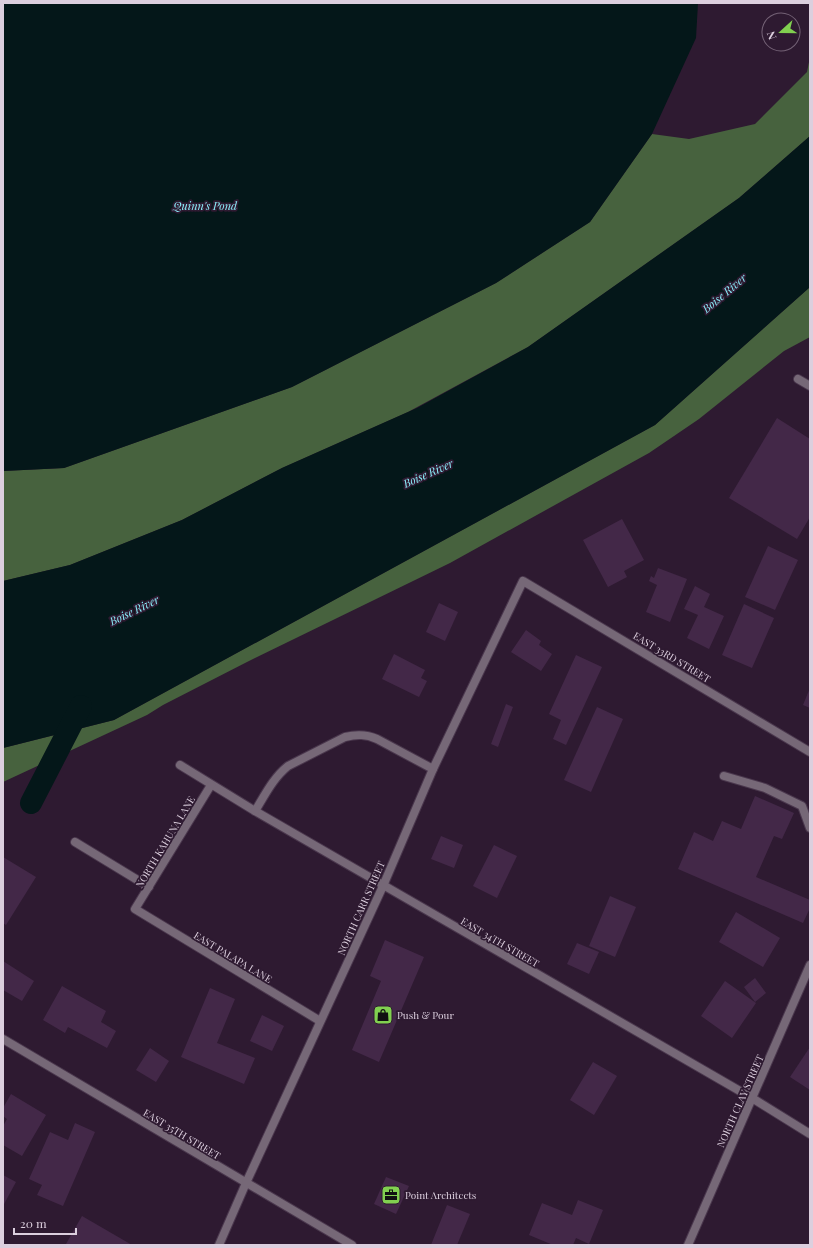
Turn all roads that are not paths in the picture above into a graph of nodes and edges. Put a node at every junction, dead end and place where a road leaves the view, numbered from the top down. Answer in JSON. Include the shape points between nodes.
{"nodes":[{"id":1,"x":798,"y":379,"type":"dead end"},
{"id":2,"x":810,"y":386,"type":"edge"},
{"id":3,"x":523,"y":581,"type":"joint"},
{"id":4,"x":810,"y":752,"type":"edge"},
{"id":5,"x":180,"y":765,"type":"dead end"},
{"id":6,"x":433,"y":769,"type":"junction"},
{"id":7,"x":724,"y":776,"type":"dead end"},
{"id":8,"x":211,"y":785,"type":"junction"},
{"id":9,"x":255,"y":811,"type":"junction"},
{"id":10,"x":810,"y":828,"type":"edge"},
{"id":11,"x":75,"y":842,"type":"dead end"},
{"id":12,"x":383,"y":886,"type":"junction"},
{"id":13,"x":149,"y":887,"type":"junction"},
{"id":14,"x":135,"y":909,"type":"joint"},
{"id":15,"x":810,"y":965,"type":"edge"},
{"id":16,"x":320,"y":1021,"type":"junction"},
{"id":17,"x":3,"y":1039,"type":"edge"},
{"id":18,"x":752,"y":1098,"type":"junction"},
{"id":19,"x":810,"y":1134,"type":"edge"},
{"id":20,"x":246,"y":1183,"type":"junction"},
{"id":21,"x":219,"y":1245,"type":"edge"},
{"id":22,"x":352,"y":1245,"type":"edge"},
{"id":23,"x":688,"y":1245,"type":"edge"}],
"edges":[{"from":1,"to":2,"type":"street"},
{"from":3,"to":4,"type":"street","name":"EAST 33RD STREET"},
{"from":3,"to":6,"type":"street","name":"NORTH CARR STREET"},
{"from":5,"to":8,"type":"street","name":"EAST 34TH STREET"},
{"from":6,"to":9,"type":"street","via":[[369,736],[349,736],[280,772]]},
{"from":6,"to":12,"type":"street","name":"NORTH CARR STREET"},
{"from":7,"to":10,"type":"street","via":[[766,788],[802,806]]},
{"from":8,"to":9,"type":"street","name":"EAST 34TH STREET"},
{"from":8,"to":13,"type":"street","name":"NORTH KAHUNA LANE"},
{"from":9,"to":12,"type":"street","name":"EAST 34TH STREET"},
{"from":11,"to":13,"type":"street"},
{"from":12,"to":16,"type":"street","name":"NORTH CARR STREET"},
{"from":12,"to":18,"type":"street","name":"EAST 34TH STREET"},
{"from":13,"to":14,"type":"street","name":"NORTH KAHUNA LANE"},
{"from":14,"to":16,"type":"street","name":"EAST PALAPA LANE"},
{"from":15,"to":18,"type":"street","name":"NORTH CLAY STREET"},
{"from":16,"to":20,"type":"street","name":"NORTH CARR STREET"},
{"from":17,"to":20,"type":"street","name":"EAST 35TH STREET"},
{"from":18,"to":19,"type":"street","name":"EAST 34TH STREET"},
{"from":18,"to":23,"type":"street","name":"NORTH CLAY STREET"},
{"from":20,"to":21,"type":"street","name":"NORTH CARR STREET"},
{"from":20,"to":22,"type":"street","name":"EAST 35TH STREET"}]}
